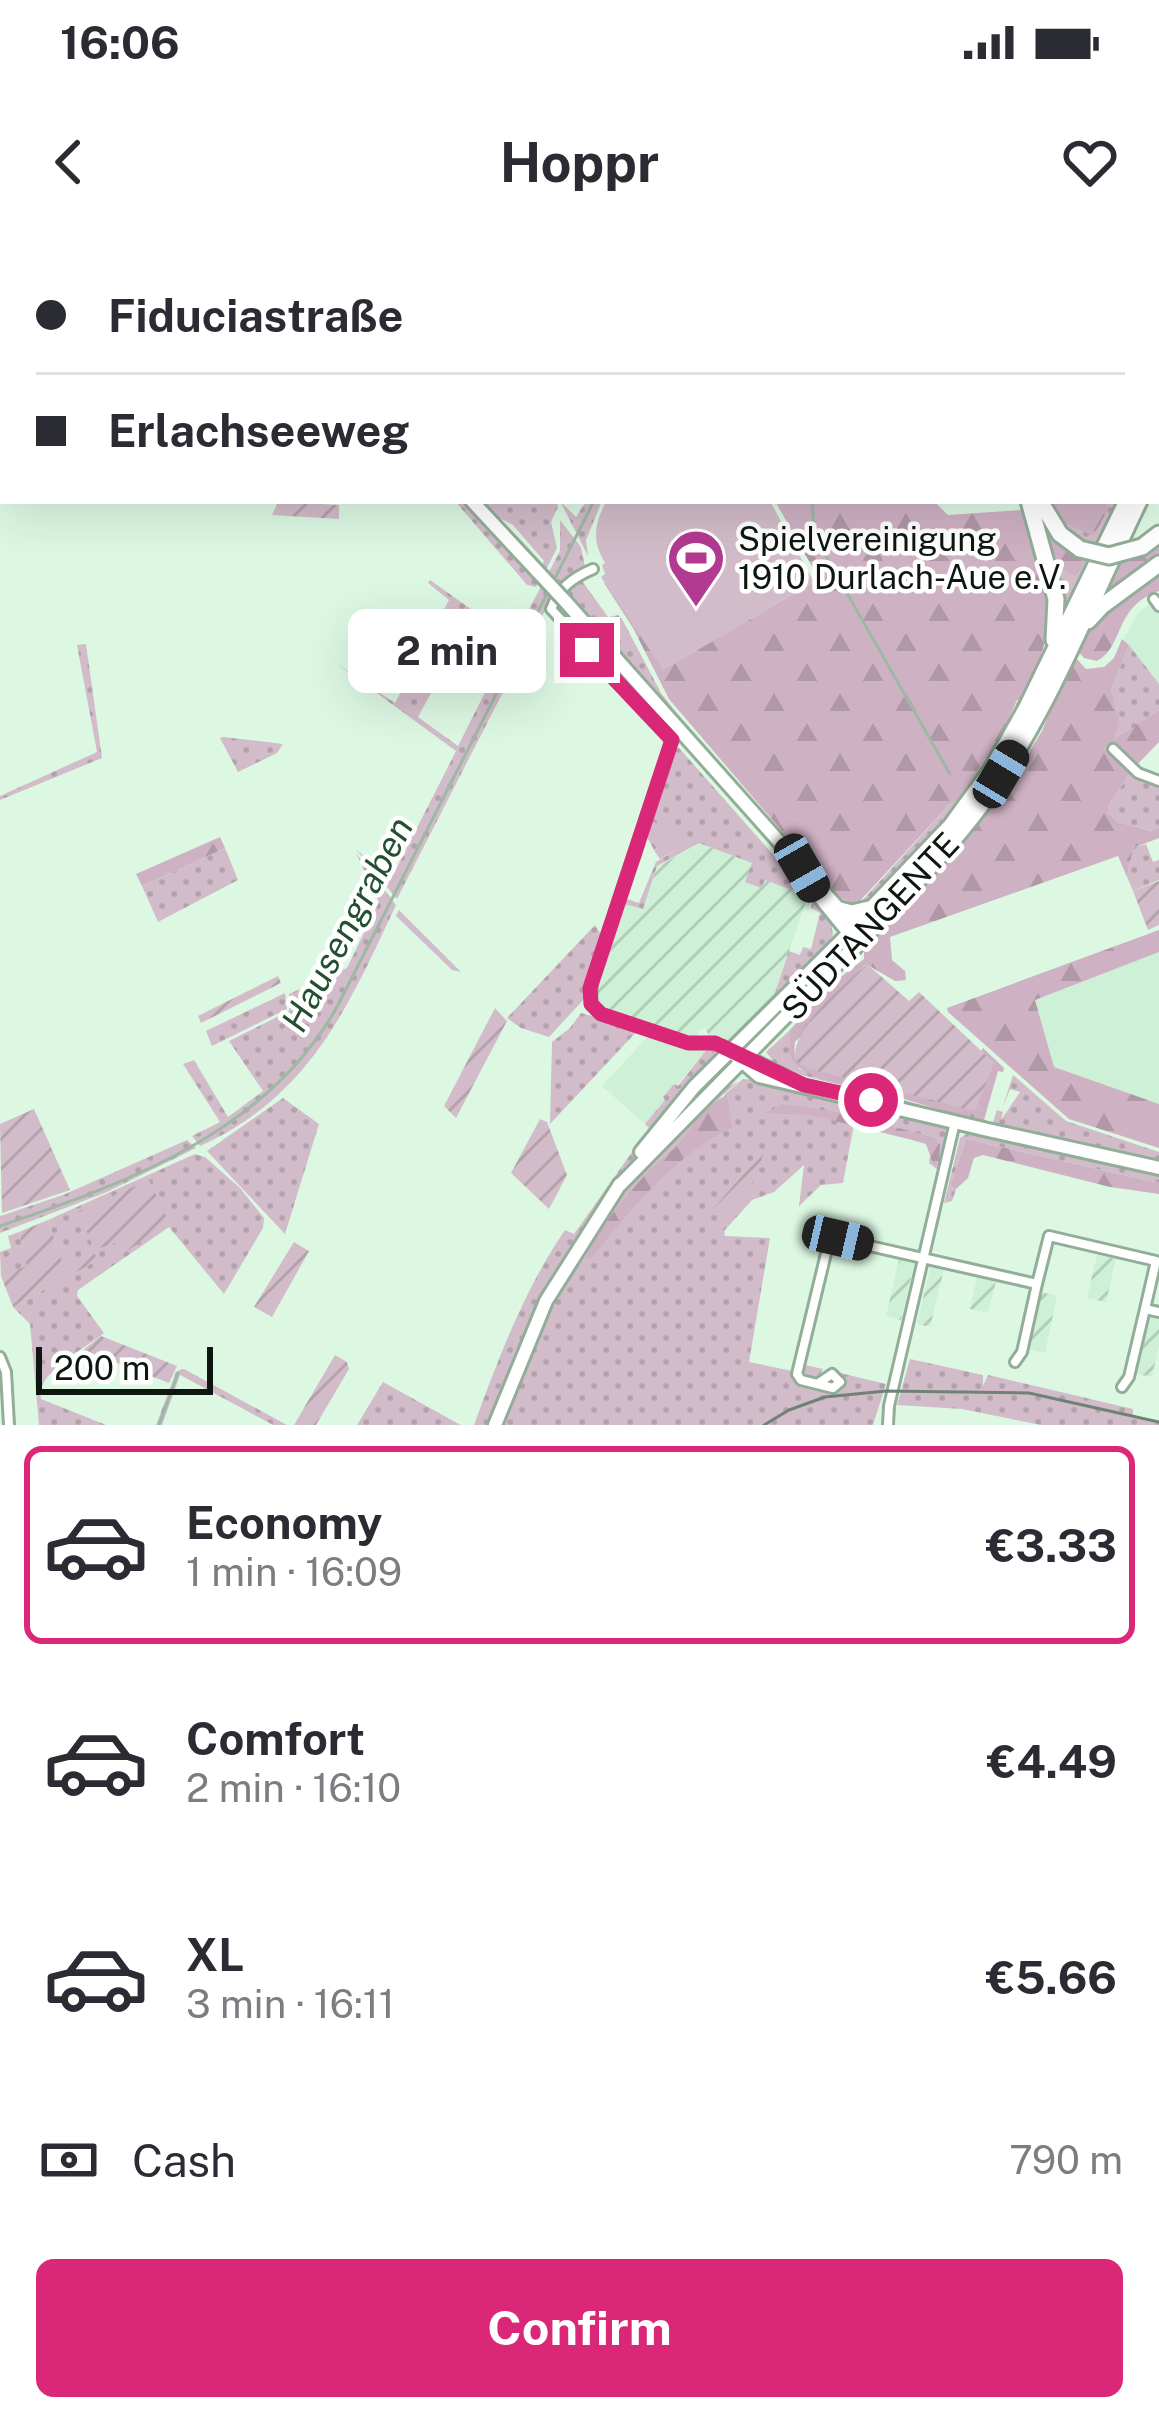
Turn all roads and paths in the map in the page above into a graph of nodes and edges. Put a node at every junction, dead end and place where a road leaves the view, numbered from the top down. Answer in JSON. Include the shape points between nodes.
{"nodes":[{"id":1,"x":475,"y":504,"type":"edge"},
{"id":2,"x":1030,"y":504,"type":"edge"},
{"id":3,"x":1042,"y":504,"type":"edge"},
{"id":4,"x":1126,"y":504,"type":"edge"},
{"id":5,"x":1138,"y":504,"type":"edge"},
{"id":6,"x":1159,"y":534,"type":"edge"},
{"id":7,"x":1159,"y":565,"type":"edge"},
{"id":8,"x":593,"y":569,"type":"dead end"},
{"id":9,"x":1071,"y":642,"type":"junction"},
{"id":10,"x":1050,"y":661,"type":"junction"},
{"id":11,"x":1113,"y":749,"type":"dead end"},
{"id":12,"x":1159,"y":781,"type":"edge"},
{"id":13,"x":877,"y":905,"type":"junction"},
{"id":14,"x":838,"y":914,"type":"junction"},
{"id":15,"x":855,"y":936,"type":"junction"},
{"id":16,"x":832,"y":949,"type":"junction"},
{"id":17,"x":763,"y":1038,"type":"junction"},
{"id":18,"x":739,"y":1056,"type":"junction"},
{"id":19,"x":765,"y":1074,"type":"junction"},
{"id":20,"x":715,"y":1087,"type":"junction"},
{"id":21,"x":958,"y":1122,"type":"junction"},
{"id":22,"x":1159,"y":1168,"type":"edge"},
{"id":23,"x":618,"y":1187,"type":"junction"},
{"id":24,"x":923,"y":1258,"type":"junction"},
{"id":25,"x":1037,"y":1284,"type":"junction"},
{"id":26,"x":1145,"y":1309,"type":"junction"},
{"id":27,"x":1159,"y":1312,"type":"edge"},
{"id":28,"x":0,"y":1357,"type":"edge"},
{"id":29,"x":1015,"y":1362,"type":"dead end"},
{"id":30,"x":817,"y":1384,"type":"dead end"},
{"id":31,"x":1122,"y":1387,"type":"dead end"},
{"id":32,"x":10,"y":1425,"type":"edge"},
{"id":33,"x":495,"y":1425,"type":"edge"},
{"id":34,"x":888,"y":1425,"type":"edge"}],
"edges":[{"from":1,"to":14,"type":"main road","bridge":true},
{"from":2,"to":10,"type":"highway","via":[[1057,599]]},
{"from":3,"to":6,"type":"highway","bridge":true,"via":[[1080,549],[1109,556]]},
{"from":4,"to":10,"type":"highway","name":"SÜDTANGENTE"},
{"from":5,"to":9,"type":"highway","name":"SÜDTANGENTE"},
{"from":7,"to":9,"type":"highway","via":[[1102,606]]},
{"from":8,"to":18,"type":"street","via":[[557,593],[551,609],[672,740],[591,1004],[601,1014]]},
{"from":9,"to":15,"type":"highway","name":"SÜDTANGENTE","via":[[1019,744],[956,837]]},
{"from":10,"to":13,"type":"highway","name":"SÜDTANGENTE","via":[[972,799]]},
{"from":11,"to":12,"type":"street"},
{"from":13,"to":14,"type":"highway"},
{"from":13,"to":15,"type":"highway","name":"SÜDTANGENTE"},
{"from":14,"to":15,"type":"main road"},
{"from":14,"to":16,"type":"main road"},
{"from":15,"to":16,"type":"main road","name":"SÜDTANGENTE"},
{"from":15,"to":17,"type":"main road","name":"SÜDTANGENTE"},
{"from":16,"to":18,"type":"main road","name":"SÜDTANGENTE"},
{"from":17,"to":18,"type":"main road","name":"SÜDTANGENTE"},
{"from":17,"to":19,"type":"main road"},
{"from":18,"to":19,"type":"main road"},
{"from":18,"to":20,"type":"main road","name":"SÜDTANGENTE"},
{"from":18,"to":23,"type":"main road","name":"SÜDTANGENTE","via":[[722,1058]]},
{"from":19,"to":20,"type":"main road"},
{"from":19,"to":21,"type":"main road"},
{"from":20,"to":23,"type":"main road","name":"SÜDTANGENTE"},
{"from":21,"to":22,"type":"main road"},
{"from":21,"to":24,"type":"street"},
{"from":23,"to":33,"type":"main road","name":"SÜDTANGENTE","via":[[546,1301]]},
{"from":24,"to":25,"type":"street"},
{"from":24,"to":30,"type":"street","via":[[826,1240],[797,1374]]},
{"from":24,"to":34,"type":"street"},
{"from":25,"to":26,"type":"street","via":[[1048,1236],[1156,1262]]},
{"from":25,"to":29,"type":"street"},
{"from":26,"to":27,"type":"street"},
{"from":26,"to":31,"type":"street"},
{"from":28,"to":32,"type":"street"}]}
